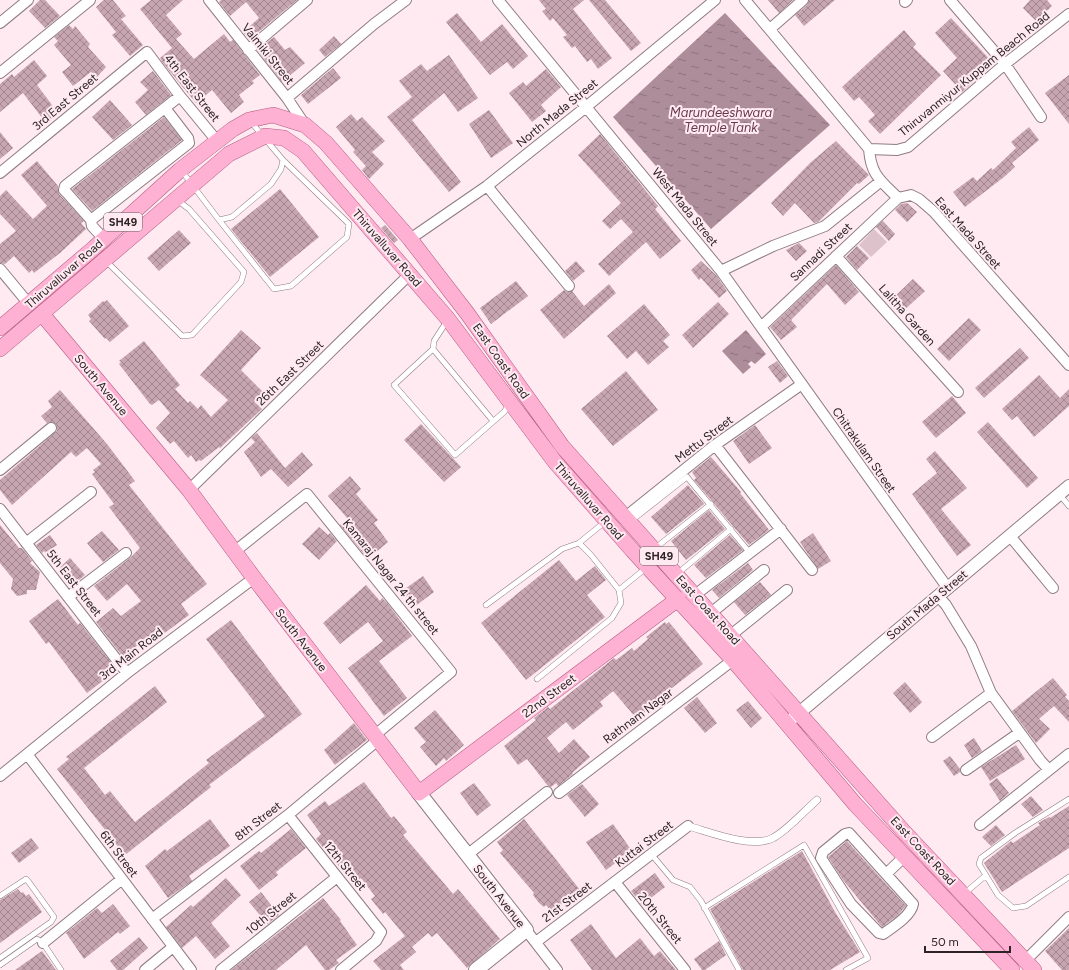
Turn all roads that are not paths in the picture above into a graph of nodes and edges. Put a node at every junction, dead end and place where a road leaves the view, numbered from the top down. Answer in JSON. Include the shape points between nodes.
{"nodes":[{"id":1,"x":28,"y":0,"type":"edge"},
{"id":2,"x":90,"y":0,"type":"edge"},
{"id":3,"x":209,"y":0,"type":"edge"},
{"id":4,"x":307,"y":0,"type":"edge"},
{"id":5,"x":406,"y":0,"type":"edge"},
{"id":6,"x":498,"y":0,"type":"edge"},
{"id":7,"x":715,"y":0,"type":"edge"},
{"id":8,"x":745,"y":0,"type":"edge"},
{"id":9,"x":803,"y":0,"type":"edge"},
{"id":10,"x":950,"y":0,"type":"edge"},
{"id":11,"x":1069,"y":14,"type":"edge"},
{"id":12,"x":0,"y":23,"type":"edge"},
{"id":13,"x":770,"y":29,"type":"junction"},
{"id":14,"x":248,"y":50,"type":"junction"},
{"id":15,"x":147,"y":52,"type":"joint"},
{"id":16,"x":1005,"y":64,"type":"junction"},
{"id":17,"x":0,"y":73,"type":"edge"},
{"id":18,"x":180,"y":96,"type":"junction"},
{"id":19,"x":287,"y":98,"type":"junction"},
{"id":20,"x":586,"y":107,"type":"junction"},
{"id":21,"x":164,"y":108,"type":"junction"},
{"id":22,"x":1041,"y":117,"type":"dead end"},
{"id":23,"x":249,"y":120,"type":"junction"},
{"id":24,"x":305,"y":126,"type":"junction"},
{"id":25,"x":265,"y":136,"type":"junction"},
{"id":26,"x":217,"y":141,"type":"junction"},
{"id":27,"x":869,"y":149,"type":"junction"},
{"id":28,"x":283,"y":160,"type":"junction"},
{"id":29,"x":180,"y":170,"type":"junction"},
{"id":30,"x":0,"y":173,"type":"edge"},
{"id":31,"x":881,"y":181,"type":"junction"},
{"id":32,"x":192,"y":186,"type":"junction"},
{"id":33,"x":487,"y":186,"type":"junction"},
{"id":34,"x":898,"y":198,"type":"junction"},
{"id":35,"x":177,"y":200,"type":"junction"},
{"id":36,"x":91,"y":220,"type":"junction"},
{"id":37,"x":219,"y":220,"type":"junction"},
{"id":38,"x":410,"y":239,"type":"junction"},
{"id":39,"x":101,"y":251,"type":"junction"},
{"id":40,"x":836,"y":256,"type":"junction"},
{"id":41,"x":0,"y":269,"type":"edge"},
{"id":42,"x":721,"y":271,"type":"junction"},
{"id":43,"x":410,"y":274,"type":"junction"},
{"id":44,"x":569,"y":286,"type":"dead end"},
{"id":45,"x":29,"y":304,"type":"junction"},
{"id":46,"x":42,"y":314,"type":"junction"},
{"id":47,"x":448,"y":319,"type":"junction"},
{"id":48,"x":762,"y":326,"type":"junction"},
{"id":49,"x":0,"y":328,"type":"edge"},
{"id":50,"x":0,"y":349,"type":"edge"},
{"id":51,"x":433,"y":349,"type":"junction"},
{"id":52,"x":1069,"y":365,"type":"edge"},
{"id":53,"x":802,"y":384,"type":"junction"},
{"id":54,"x":958,"y":392,"type":"dead end"},
{"id":55,"x":511,"y":403,"type":"junction"},
{"id":56,"x":493,"y":421,"type":"junction"},
{"id":57,"x":50,"y":428,"type":"dead end"},
{"id":58,"x":715,"y":445,"type":"junction"},
{"id":59,"x":0,"y":470,"type":"edge"},
{"id":60,"x":1069,"y":486,"type":"edge"},
{"id":61,"x":189,"y":490,"type":"junction"},
{"id":62,"x":91,"y":492,"type":"dead end"},
{"id":63,"x":1060,"y":494,"type":"junction"},
{"id":64,"x":711,"y":504,"type":"junction"},
{"id":65,"x":1069,"y":506,"type":"edge"},
{"id":66,"x":0,"y":509,"type":"edge"},
{"id":67,"x":606,"y":521,"type":"junction"},
{"id":68,"x":626,"y":521,"type":"junction"},
{"id":69,"x":731,"y":529,"type":"junction"},
{"id":70,"x":782,"y":529,"type":"junction"},
{"id":71,"x":1010,"y":536,"type":"junction"},
{"id":72,"x":26,"y":543,"type":"junction"},
{"id":73,"x":579,"y":543,"type":"junction"},
{"id":74,"x":649,"y":545,"type":"junction"},
{"id":75,"x":633,"y":551,"type":"junction"},
{"id":76,"x":234,"y":552,"type":"junction"},
{"id":77,"x":126,"y":553,"type":"dead end"},
{"id":78,"x":750,"y":553,"type":"junction"},
{"id":79,"x":648,"y":567,"type":"junction"},
{"id":80,"x":764,"y":570,"type":"dead end"},
{"id":81,"x":812,"y":570,"type":"dead end"},
{"id":82,"x":676,"y":574,"type":"junction"},
{"id":83,"x":254,"y":578,"type":"junction"},
{"id":84,"x":947,"y":588,"type":"junction"},
{"id":85,"x":1053,"y":588,"type":"dead end"},
{"id":86,"x":619,"y":590,"type":"junction"},
{"id":87,"x":787,"y":590,"type":"dead end"},
{"id":88,"x":695,"y":595,"type":"junction"},
{"id":89,"x":938,"y":596,"type":"junction"},
{"id":90,"x":68,"y":597,"type":"junction"},
{"id":91,"x":678,"y":599,"type":"junction"},
{"id":92,"x":486,"y":605,"type":"dead end"},
{"id":93,"x":712,"y":613,"type":"junction"},
{"id":94,"x":731,"y":635,"type":"junction"},
{"id":95,"x":733,"y":660,"type":"junction"},
{"id":96,"x":127,"y":673,"type":"junction"},
{"id":97,"x":537,"y":679,"type":"dead end"},
{"id":98,"x":991,"y":693,"type":"junction"},
{"id":99,"x":799,"y":713,"type":"junction"},
{"id":100,"x":786,"y":724,"type":"junction"},
{"id":101,"x":1019,"y":733,"type":"junction"},
{"id":102,"x":376,"y":737,"type":"junction"},
{"id":103,"x":932,"y":737,"type":"dead end"},
{"id":104,"x":27,"y":754,"type":"junction"},
{"id":105,"x":1069,"y":754,"type":"edge"},
{"id":106,"x":966,"y":770,"type":"dead end"},
{"id":107,"x":1049,"y":770,"type":"junction"},
{"id":108,"x":0,"y":776,"type":"edge"},
{"id":109,"x":547,"y":792,"type":"dead end"},
{"id":110,"x":559,"y":793,"type":"dead end"},
{"id":111,"x":419,"y":794,"type":"junction"},
{"id":112,"x":1069,"y":799,"type":"edge"},
{"id":113,"x":817,"y":800,"type":"dead end"},
{"id":114,"x":288,"y":815,"type":"junction"},
{"id":115,"x":688,"y":826,"type":"joint"},
{"id":116,"x":980,"y":826,"type":"dead end"},
{"id":117,"x":902,"y":854,"type":"junction"},
{"id":118,"x":467,"y":855,"type":"junction"},
{"id":119,"x":652,"y":856,"type":"junction"},
{"id":120,"x":884,"y":871,"type":"junction"},
{"id":121,"x":986,"y":876,"type":"junction"},
{"id":122,"x":337,"y":877,"type":"junction"},
{"id":123,"x":1069,"y":877,"type":"edge"},
{"id":124,"x":122,"y":880,"type":"junction"},
{"id":125,"x":615,"y":882,"type":"junction"},
{"id":126,"x":963,"y":894,"type":"junction"},
{"id":127,"x":0,"y":896,"type":"edge"},
{"id":128,"x":704,"y":908,"type":"junction"},
{"id":129,"x":1069,"y":917,"type":"edge"},
{"id":130,"x":152,"y":919,"type":"junction"},
{"id":131,"x":526,"y":930,"type":"junction"},
{"id":132,"x":536,"y":942,"type":"junction"},
{"id":133,"x":43,"y":943,"type":"junction"},
{"id":134,"x":173,"y":947,"type":"junction"},
{"id":135,"x":0,"y":958,"type":"edge"},
{"id":136,"x":0,"y":965,"type":"edge"},
{"id":137,"x":1030,"y":965,"type":"edge"},
{"id":138,"x":61,"y":970,"type":"edge"},
{"id":139,"x":145,"y":970,"type":"edge"},
{"id":140,"x":192,"y":970,"type":"edge"},
{"id":141,"x":221,"y":970,"type":"edge"},
{"id":142,"x":341,"y":970,"type":"edge"},
{"id":143,"x":476,"y":970,"type":"edge"},
{"id":144,"x":557,"y":970,"type":"edge"},
{"id":145,"x":685,"y":970,"type":"edge"},
{"id":146,"x":739,"y":970,"type":"edge"},
{"id":147,"x":846,"y":970,"type":"edge"},
{"id":148,"x":1012,"y":970,"type":"edge"}],
"edges":[{"from":1,"to":12,"type":"street"},
{"from":2,"to":17,"type":"street"},
{"from":3,"to":14,"type":"street","name":"Valmiki Street"},
{"from":4,"to":14,"type":"street"},
{"from":5,"to":19,"type":"street"},
{"from":6,"to":20,"type":"street","name":"West Mada Street"},
{"from":7,"to":20,"type":"street","name":"North Mada Street"},
{"from":8,"to":13,"type":"street"},
{"from":9,"to":13,"type":"street"},
{"from":10,"to":16,"type":"street"},
{"from":11,"to":16,"type":"street","name":"Thiruvanmiyur Kuppam Beach Road"},
{"from":13,"to":27,"type":"street"},
{"from":14,"to":19,"type":"street","name":"Valmiki Street"},
{"from":15,"to":18,"type":"street","name":"4th East Street"},
{"from":15,"to":30,"type":"street","name":"3rd East Street"},
{"from":16,"to":22,"type":"street"},
{"from":16,"to":27,"type":"street","name":"Thiruvanmiyur Kuppam Beach Road","via":[[908,147],[897,150]]},
{"from":18,"to":21,"type":"street"},
{"from":18,"to":26,"type":"street","name":"4th East Street"},
{"from":19,"to":24,"type":"street","name":"Valmiki Street"},
{"from":20,"to":33,"type":"street","name":"North Mada Street"},
{"from":20,"to":42,"type":"street","name":"West Mada Street"},
{"from":21,"to":36,"type":"street","via":[[188,138],[188,144]]},
{"from":21,"to":36,"type":"street","via":[[65,186],[64,190]]},
{"from":23,"to":24,"type":"main road","name":"Thiruvalluvar Road","number":"SH49","via":[[273,115]]},
{"from":23,"to":25,"type":"lane"},
{"from":23,"to":26,"type":"main road","name":"Thiruvalluvar Road","number":"SH49"},
{"from":24,"to":38,"type":"main road","name":"East Coast Road","number":"SH49","via":[[326,143]]},
{"from":25,"to":28,"type":"lane"},
{"from":25,"to":32,"type":"main road","name":"Thiruvalluvar Road","number":"SH49","via":[[229,154]]},
{"from":25,"to":43,"type":"main road","name":"Thiruvalluvar Road","number":"SH49","via":[[284,138],[303,151]]},
{"from":26,"to":29,"type":"main road","name":"Thiruvalluvar Road","number":"SH49"},
{"from":27,"to":31,"type":"street","via":[[873,172]]},
{"from":28,"to":37,"type":"lane","via":[[281,169],[271,184],[232,217]]},
{"from":28,"to":37,"type":"lane","via":[[349,224],[347,237],[291,286],[274,289]]},
{"from":29,"to":32,"type":"lane"},
{"from":29,"to":39,"type":"main road","name":"Thiruvalluvar Road","number":"SH49"},
{"from":31,"to":34,"type":"street"},
{"from":31,"to":42,"type":"street","via":[[825,226],[773,246]]},
{"from":32,"to":35,"type":"main road","name":"Thiruvalluvar Road","number":"SH49"},
{"from":32,"to":37,"type":"lane"},
{"from":33,"to":38,"type":"street","name":"North Mada Street"},
{"from":33,"to":44,"type":"street"},
{"from":34,"to":40,"type":"street","name":"Sannadi Street"},
{"from":34,"to":52,"type":"street","name":"East Mada Street","via":[[911,194],[934,212]]},
{"from":35,"to":39,"type":"main road","name":"Thiruvalluvar Road","number":"SH49"},
{"from":35,"to":39,"type":"lane","via":[[189,209],[244,272],[241,282],[192,335],[182,336]]},
{"from":36,"to":39,"type":"street"},
{"from":38,"to":68,"type":"main road","name":"East Coast Road","number":"SH49","via":[[467,313],[562,446]]},
{"from":39,"to":45,"type":"main road","name":"Thiruvalluvar Road","number":"SH49"},
{"from":39,"to":46,"type":"main road","name":"Thiruvalluvar Road","number":"SH49"},
{"from":40,"to":48,"type":"street","name":"Sannadi Street"},
{"from":40,"to":54,"type":"street","name":"Lalitha Garden"},
{"from":41,"to":45,"type":"street"},
{"from":42,"to":48,"type":"street","name":"West Mada Street"},
{"from":43,"to":47,"type":"main road","name":"Thiruvalluvar Road","number":"SH49"},
{"from":43,"to":61,"type":"street","name":"26th East Street"},
{"from":45,"to":49,"type":"main road","name":"Thiruvalluvar Road","number":"SH49"},
{"from":46,"to":50,"type":"main road","number":"SH49"},
{"from":46,"to":61,"type":"main road","name":"South Avenue"},
{"from":47,"to":51,"type":"lane","via":[[434,341]]},
{"from":47,"to":55,"type":"main road","name":"Thiruvalluvar Road","number":"SH49"},
{"from":48,"to":53,"type":"street","name":"Chitrakulam Street"},
{"from":51,"to":56,"type":"lane"},
{"from":51,"to":56,"type":"lane","via":[[394,385],[455,455]]},
{"from":53,"to":58,"type":"street","name":"Mettu Street"},
{"from":53,"to":84,"type":"street","name":"Chitrakulam Street"},
{"from":55,"to":56,"type":"lane"},
{"from":55,"to":67,"type":"main road","name":"Thiruvalluvar Road","number":"SH49","via":[[555,462]]},
{"from":57,"to":59,"type":"street"},
{"from":58,"to":68,"type":"street","name":"Mettu Street"},
{"from":58,"to":70,"type":"street"},
{"from":60,"to":63,"type":"street","name":"South Mada Street"},
{"from":61,"to":76,"type":"main road","name":"South Avenue"},
{"from":62,"to":72,"type":"street"},
{"from":63,"to":65,"type":"lane"},
{"from":63,"to":71,"type":"street","name":"South Mada Street"},
{"from":64,"to":68,"type":"lane","via":[[688,477]]},
{"from":64,"to":69,"type":"lane"},
{"from":64,"to":74,"type":"lane"},
{"from":66,"to":72,"type":"street","name":"5th East Street"},
{"from":67,"to":73,"type":"lane"},
{"from":67,"to":75,"type":"main road","name":"Thiruvalluvar Road","number":"SH49"},
{"from":68,"to":74,"type":"main road","name":"East Coast Road","number":"SH49"},
{"from":69,"to":78,"type":"lane"},
{"from":69,"to":82,"type":"lane"},
{"from":70,"to":78,"type":"street"},
{"from":70,"to":81,"type":"street"},
{"from":71,"to":84,"type":"street","name":"South Mada Street"},
{"from":71,"to":85,"type":"street"},
{"from":72,"to":90,"type":"street","name":"5th East Street"},
{"from":73,"to":86,"type":"lane"},
{"from":73,"to":92,"type":"lane","via":[[562,549]]},
{"from":74,"to":75,"type":"main road"},
{"from":74,"to":82,"type":"main road","name":"East Coast Road","number":"SH49"},
{"from":75,"to":79,"type":"main road","name":"Thiruvalluvar Road","number":"SH49"},
{"from":76,"to":83,"type":"main road","name":"South Avenue"},
{"from":76,"to":102,"type":"street","name":"Kamaraj Nagar 24 th street","via":[[307,494],[451,672]]},
{"from":77,"to":90,"type":"street"},
{"from":78,"to":88,"type":"street"},
{"from":79,"to":86,"type":"lane"},
{"from":79,"to":91,"type":"main road","name":"Thiruvalluvar Road","number":"SH49"},
{"from":80,"to":93,"type":"street"},
{"from":82,"to":88,"type":"main road","name":"East Coast Road","number":"SH49"},
{"from":83,"to":96,"type":"street","name":"3rd Main Road"},
{"from":83,"to":102,"type":"main road","name":"South Avenue"},
{"from":84,"to":89,"type":"street","name":"South Mada Street"},
{"from":86,"to":97,"type":"lane","via":[[621,603],[612,618]]},
{"from":87,"to":94,"type":"street"},
{"from":88,"to":93,"type":"main road","name":"East Coast Road","number":"SH49"},
{"from":89,"to":98,"type":"street","via":[[971,646]]},
{"from":89,"to":99,"type":"street","name":"South Mada Street"},
{"from":90,"to":96,"type":"street","name":"5th East Street"},
{"from":91,"to":95,"type":"main road","name":"East Coast Road","number":"SH49"},
{"from":91,"to":111,"type":"main road","name":"22nd Street"},
{"from":93,"to":94,"type":"main road","name":"East Coast Road","number":"SH49"},
{"from":94,"to":99,"type":"main road","name":"East Coast Road","number":"SH49"},
{"from":95,"to":100,"type":"main road","name":"East Coast Road","number":"SH49"},
{"from":95,"to":110,"type":"street","name":"Rathnam Nagar"},
{"from":96,"to":104,"type":"street","name":"3rd Main Road"},
{"from":98,"to":101,"type":"street"},
{"from":98,"to":103,"type":"street"},
{"from":99,"to":100,"type":"street","name":"South Mada Street"},
{"from":99,"to":126,"type":"main road","name":"East Coast Road","number":"SH49","via":[[905,833]]},
{"from":100,"to":117,"type":"main road","name":"East Coast Road","number":"SH49"},
{"from":101,"to":106,"type":"street"},
{"from":101,"to":107,"type":"street"},
{"from":102,"to":111,"type":"main road","name":"South Avenue"},
{"from":102,"to":114,"type":"street","name":"8th Street"},
{"from":104,"to":108,"type":"street","name":"3rd Main Road"},
{"from":104,"to":124,"type":"street","name":"6th Street"},
{"from":105,"to":107,"type":"street"},
{"from":107,"to":116,"type":"street"},
{"from":109,"to":118,"type":"street"},
{"from":111,"to":118,"type":"main road","name":"South Avenue"},
{"from":112,"to":121,"type":"lane","via":[[981,858],[979,864]]},
{"from":113,"to":115,"type":"street","via":[[771,839],[735,839]]},
{"from":114,"to":122,"type":"street","name":"12th Street"},
{"from":114,"to":130,"type":"street","name":"8th Street"},
{"from":115,"to":119,"type":"street","name":"Kuttai Street"},
{"from":117,"to":120,"type":"street"},
{"from":117,"to":148,"type":"main road","name":"East Coast Road","number":"SH49"},
{"from":118,"to":131,"type":"main road","name":"South Avenue"},
{"from":119,"to":125,"type":"street","name":"Kuttai Street"},
{"from":119,"to":128,"type":"lane","via":[[673,880],[690,887]]},
{"from":120,"to":120,"type":"street","via":[[913,904],[907,914],[884,934],[879,933],[851,904],[821,858],[849,833]]},
{"from":121,"to":123,"type":"lane","via":[[998,895],[1013,908],[1026,906]]},
{"from":121,"to":126,"type":"lane"},
{"from":122,"to":141,"type":"street","name":"10th Street"},
{"from":122,"to":142,"type":"street","name":"12th Street","via":[[379,928],[380,934],[376,941]]},
{"from":124,"to":130,"type":"street","name":"6th Street"},
{"from":124,"to":133,"type":"street"},
{"from":125,"to":132,"type":"street","name":"21st Street"},
{"from":125,"to":145,"type":"street","name":"20th Street"},
{"from":126,"to":137,"type":"main road","name":"East Coast Road","number":"SH49"},
{"from":127,"to":135,"type":"lane","via":[[26,879],[54,917],[51,922]]},
{"from":128,"to":146,"type":"lane"},
{"from":128,"to":147,"type":"lane","via":[[804,845],[868,958]]},
{"from":129,"to":137,"type":"street"},
{"from":130,"to":134,"type":"street","name":"6th Street"},
{"from":131,"to":132,"type":"street","name":"South Avenue"},
{"from":131,"to":143,"type":"main road"},
{"from":132,"to":144,"type":"street","name":"South Avenue"},
{"from":133,"to":136,"type":"lane","via":[[37,939]]},
{"from":133,"to":138,"type":"lane"},
{"from":134,"to":139,"type":"street"},
{"from":134,"to":140,"type":"street","name":"6th Street"}]}
